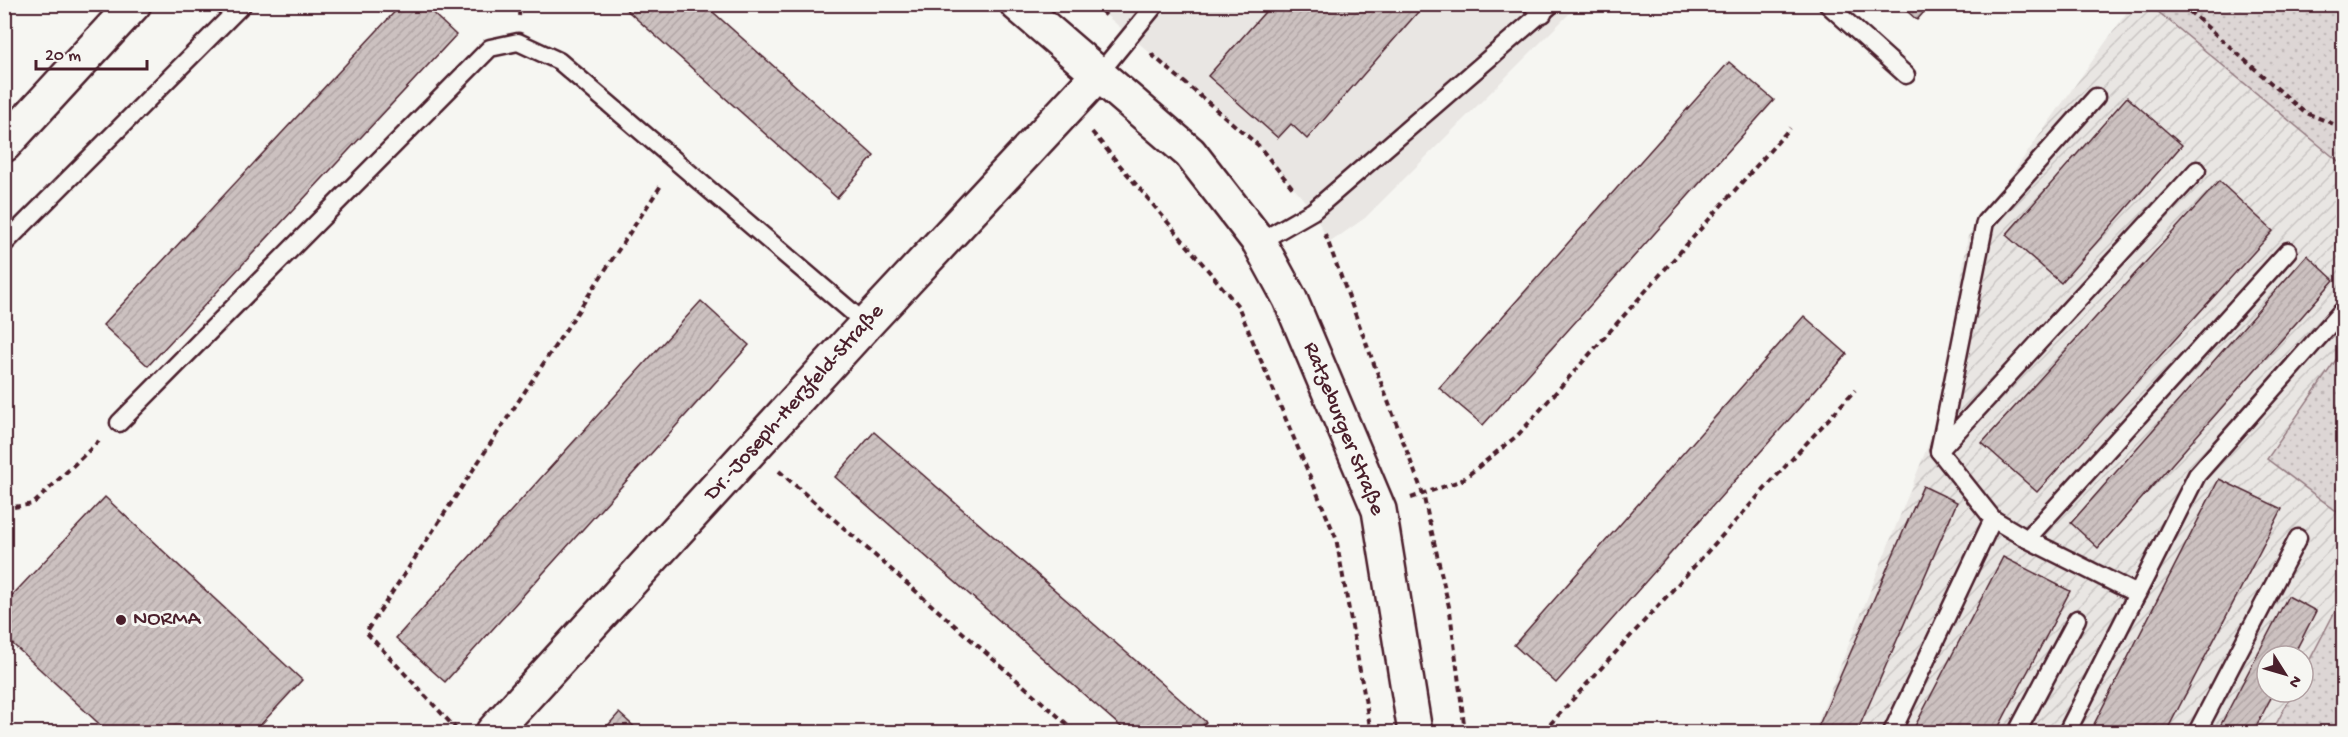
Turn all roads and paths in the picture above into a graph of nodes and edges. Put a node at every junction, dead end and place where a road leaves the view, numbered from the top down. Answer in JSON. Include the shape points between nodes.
{"nodes":[{"id":1,"x":134,"y":4,"type":"edge"},
{"id":2,"x":243,"y":4,"type":"edge"},
{"id":3,"x":1017,"y":4,"type":"edge"},
{"id":4,"x":1094,"y":4,"type":"edge"},
{"id":5,"x":1156,"y":4,"type":"edge"},
{"id":6,"x":1827,"y":4,"type":"edge"},
{"id":7,"x":2181,"y":4,"type":"edge"},
{"id":8,"x":1542,"y":8,"type":"edge"},
{"id":9,"x":1129,"y":37,"type":"junction"},
{"id":10,"x":1098,"y":75,"type":"junction"},
{"id":11,"x":1906,"y":75,"type":"dead end"},
{"id":12,"x":2096,"y":97,"type":"dead end"},
{"id":13,"x":1066,"y":110,"type":"junction"},
{"id":14,"x":2343,"y":124,"type":"edge"},
{"id":15,"x":1790,"y":128,"type":"dead end"},
{"id":16,"x":4,"y":145,"type":"edge"},
{"id":17,"x":677,"y":161,"type":"junction"},
{"id":18,"x":2197,"y":170,"type":"dead end"},
{"id":19,"x":1313,"y":212,"type":"junction"},
{"id":20,"x":1259,"y":242,"type":"junction"},
{"id":21,"x":4,"y":244,"type":"edge"},
{"id":22,"x":2288,"y":251,"type":"dead end"},
{"id":23,"x":2340,"y":314,"type":"dead end"},
{"id":24,"x":866,"y":324,"type":"junction"},
{"id":25,"x":1855,"y":390,"type":"dead end"},
{"id":26,"x":119,"y":423,"type":"joint"},
{"id":27,"x":754,"y":449,"type":"junction"},
{"id":28,"x":1939,"y":451,"type":"junction"},
{"id":29,"x":1423,"y":494,"type":"junction"},
{"id":30,"x":15,"y":507,"type":"dead end"},
{"id":31,"x":1379,"y":510,"type":"junction"},
{"id":32,"x":1993,"y":519,"type":"junction"},
{"id":33,"x":2298,"y":538,"type":"dead end"},
{"id":34,"x":2027,"y":539,"type":"junction"},
{"id":35,"x":2137,"y":594,"type":"junction"},
{"id":36,"x":2077,"y":619,"type":"dead end"},
{"id":37,"x":459,"y":732,"type":"edge"},
{"id":38,"x":493,"y":732,"type":"edge"},
{"id":39,"x":1076,"y":732,"type":"edge"},
{"id":40,"x":1371,"y":732,"type":"edge"},
{"id":41,"x":1415,"y":732,"type":"edge"},
{"id":42,"x":1465,"y":732,"type":"edge"},
{"id":43,"x":1543,"y":732,"type":"edge"},
{"id":44,"x":1892,"y":732,"type":"edge"},
{"id":45,"x":2017,"y":732,"type":"edge"},
{"id":46,"x":2067,"y":732,"type":"edge"},
{"id":47,"x":2197,"y":732,"type":"edge"}],
"edges":[{"from":1,"to":16,"type":"street"},
{"from":2,"to":21,"type":"lane"},
{"from":3,"to":10,"type":"street","name":"Ratzeburger Straße"},
{"from":4,"to":9,"type":"path"},
{"from":5,"to":9,"type":"lane"},
{"from":6,"to":11,"type":"lane"},
{"from":7,"to":14,"type":"path","via":[[2304,112],[2341,127]]},
{"from":8,"to":19,"type":"lane"},
{"from":9,"to":10,"type":"lane"},
{"from":9,"to":19,"type":"path","via":[[1258,146]]},
{"from":10,"to":13,"type":"street","name":"Dr.-Joseph-Herzfeld-Straße"},
{"from":10,"to":20,"type":"street","name":"Ratzeburger Straße","via":[[1190,153]]},
{"from":12,"to":28,"type":"lane","via":[[1985,222]]},
{"from":13,"to":24,"type":"street","name":"Dr.-Joseph-Herzfeld-Straße"},
{"from":13,"to":40,"type":"path","via":[[1097,136],[1238,306],[1336,538]]},
{"from":15,"to":29,"type":"path","via":[[1518,435],[1462,480]]},
{"from":17,"to":24,"type":"lane"},
{"from":17,"to":26,"type":"lane","via":[[559,61],[518,42],[490,48]]},
{"from":17,"to":37,"type":"path","via":[[366,632]]},
{"from":18,"to":28,"type":"lane"},
{"from":19,"to":20,"type":"lane"},
{"from":19,"to":29,"type":"path","via":[[1329,243]]},
{"from":20,"to":31,"type":"street","name":"Ratzeburger Straße","via":[[1290,299]]},
{"from":22,"to":34,"type":"lane"},
{"from":23,"to":35,"type":"lane","via":[[2197,475]]},
{"from":24,"to":27,"type":"street","name":"Dr.-Joseph-Herzfeld-Straße"},
{"from":25,"to":43,"type":"path"},
{"from":26,"to":30,"type":"path","via":[[33,504]]},
{"from":27,"to":38,"type":"street","name":"Dr.-Joseph-Herzfeld-Straße"},
{"from":27,"to":39,"type":"path"},
{"from":28,"to":32,"type":"lane"},
{"from":29,"to":31,"type":"path"},
{"from":29,"to":42,"type":"path","via":[[1450,611]]},
{"from":31,"to":41,"type":"street","name":"Ratzeburger Straße"},
{"from":32,"to":34,"type":"lane"},
{"from":32,"to":44,"type":"lane"},
{"from":33,"to":47,"type":"lane"},
{"from":34,"to":35,"type":"lane"},
{"from":35,"to":46,"type":"lane"},
{"from":36,"to":45,"type":"lane"}]}
